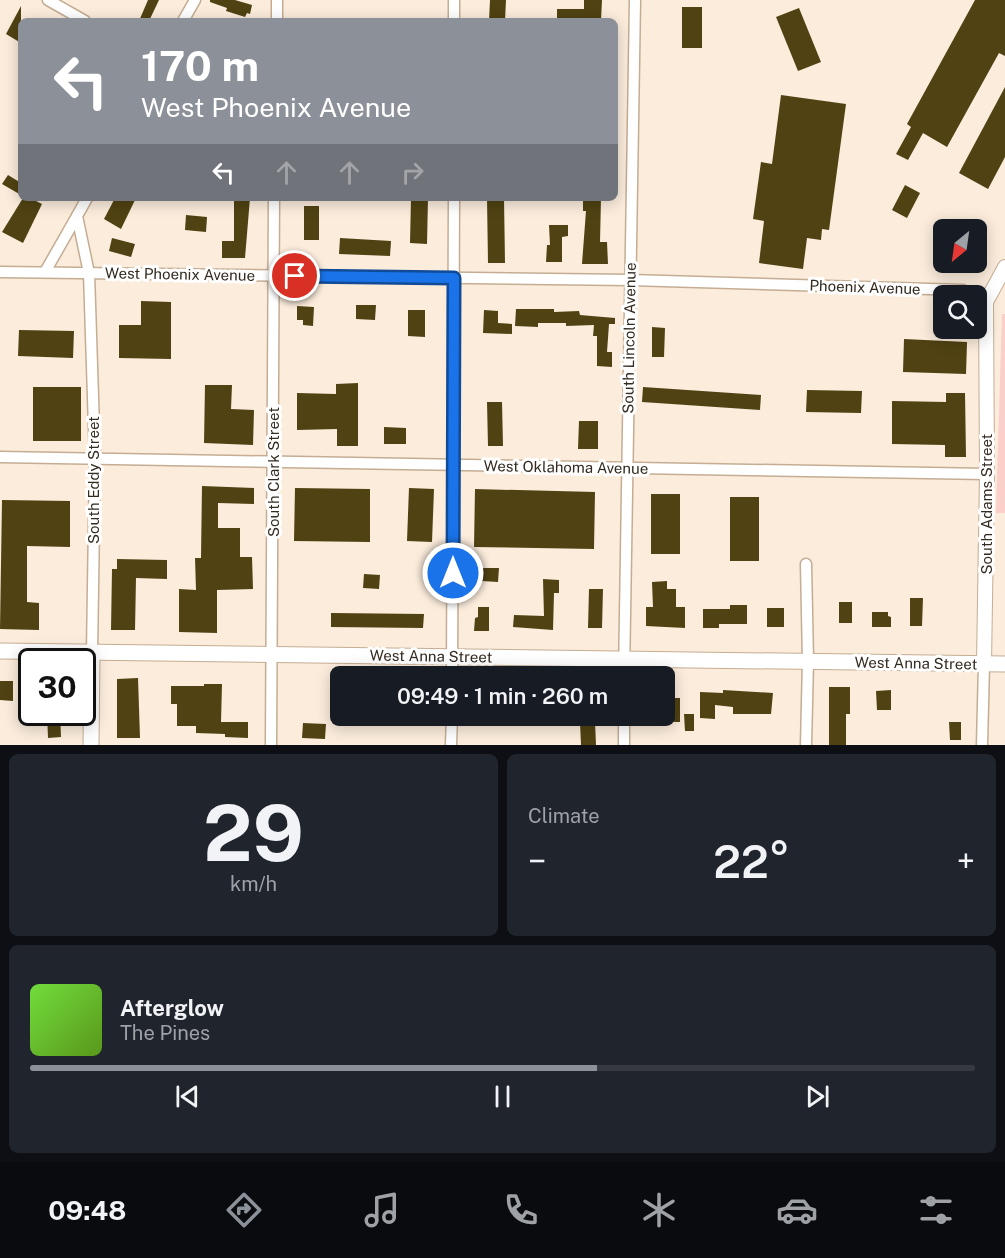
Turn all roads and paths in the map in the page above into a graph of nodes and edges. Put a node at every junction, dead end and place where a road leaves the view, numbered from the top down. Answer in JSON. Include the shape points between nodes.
{"nodes":[{"id":1,"x":48,"y":0,"type":"edge"},
{"id":2,"x":195,"y":0,"type":"edge"},
{"id":3,"x":277,"y":0,"type":"edge"},
{"id":4,"x":454,"y":0,"type":"edge"},
{"id":5,"x":635,"y":0,"type":"edge"},
{"id":6,"x":80,"y":18,"type":"edge"},
{"id":7,"x":185,"y":18,"type":"edge"},
{"id":8,"x":277,"y":18,"type":"edge"},
{"id":9,"x":454,"y":18,"type":"edge"},
{"id":10,"x":85,"y":201,"type":"edge"},
{"id":11,"x":274,"y":201,"type":"edge"},
{"id":12,"x":454,"y":201,"type":"edge"},
{"id":13,"x":76,"y":216,"type":"junction"},
{"id":14,"x":1005,"y":267,"type":"edge"},
{"id":15,"x":0,"y":272,"type":"edge"},
{"id":16,"x":45,"y":272,"type":"junction"},
{"id":17,"x":88,"y":273,"type":"junction"},
{"id":18,"x":273,"y":275,"type":"junction"},
{"id":19,"x":454,"y":278,"type":"junction"},
{"id":20,"x":630,"y":280,"type":"junction"},
{"id":21,"x":987,"y":288,"type":"edge"},
{"id":22,"x":933,"y":289,"type":"edge"},
{"id":23,"x":980,"y":339,"type":"edge"},
{"id":24,"x":0,"y":458,"type":"edge"},
{"id":25,"x":95,"y":459,"type":"junction"},
{"id":26,"x":273,"y":462,"type":"junction"},
{"id":27,"x":454,"y":466,"type":"junction"},
{"id":28,"x":627,"y":468,"type":"junction"},
{"id":29,"x":987,"y":474,"type":"junction"},
{"id":30,"x":806,"y":564,"type":"dead end"},
{"id":31,"x":92,"y":648,"type":"edge"},
{"id":32,"x":0,"y":651,"type":"edge"},
{"id":33,"x":18,"y":651,"type":"edge"},
{"id":34,"x":96,"y":652,"type":"edge"},
{"id":35,"x":273,"y":654,"type":"junction"},
{"id":36,"x":453,"y":656,"type":"junction"},
{"id":37,"x":625,"y":658,"type":"junction"},
{"id":38,"x":808,"y":661,"type":"junction"},
{"id":39,"x":984,"y":664,"type":"junction"},
{"id":40,"x":1005,"y":664,"type":"edge"},
{"id":41,"x":452,"y":666,"type":"edge"},
{"id":42,"x":625,"y":666,"type":"edge"},
{"id":43,"x":91,"y":726,"type":"edge"},
{"id":44,"x":452,"y":726,"type":"edge"},
{"id":45,"x":624,"y":726,"type":"edge"},
{"id":46,"x":91,"y":745,"type":"edge"},
{"id":47,"x":272,"y":745,"type":"edge"},
{"id":48,"x":451,"y":745,"type":"edge"},
{"id":49,"x":624,"y":745,"type":"edge"},
{"id":50,"x":806,"y":745,"type":"edge"},
{"id":51,"x":982,"y":745,"type":"edge"}],
"edges":[{"from":1,"to":6,"type":"street"},
{"from":2,"to":7,"type":"street"},
{"from":3,"to":8,"type":"street"},
{"from":4,"to":9,"type":"street"},
{"from":5,"to":20,"type":"street","name":"South Lincoln Avenue"},
{"from":10,"to":13,"type":"street"},
{"from":11,"to":18,"type":"street","name":"South Clark Street"},
{"from":12,"to":19,"type":"street"},
{"from":13,"to":16,"type":"street"},
{"from":13,"to":17,"type":"street","name":"South Eddy Street"},
{"from":14,"to":21,"type":"street","name":"South Adams Street"},
{"from":15,"to":16,"type":"street","name":"West Phoenix Avenue"},
{"from":16,"to":17,"type":"street","name":"West Phoenix Avenue"},
{"from":17,"to":18,"type":"street","name":"West Phoenix Avenue"},
{"from":17,"to":25,"type":"street","name":"South Eddy Street"},
{"from":18,"to":19,"type":"street","name":"West Phoenix Avenue"},
{"from":18,"to":26,"type":"street","name":"South Clark Street"},
{"from":19,"to":20,"type":"street","name":"West Phoenix Avenue"},
{"from":19,"to":27,"type":"street"},
{"from":20,"to":22,"type":"street","name":"Phoenix Avenue"},
{"from":20,"to":28,"type":"street","name":"South Lincoln Avenue"},
{"from":23,"to":29,"type":"street","name":"South Adams Street"},
{"from":24,"to":25,"type":"street","name":"West Oklahoma Avenue"},
{"from":25,"to":26,"type":"street","name":"West Oklahoma Avenue"},
{"from":25,"to":31,"type":"street","name":"South Eddy Street"},
{"from":26,"to":27,"type":"street","name":"West Oklahoma Avenue"},
{"from":26,"to":35,"type":"street","name":"South Clark Street"},
{"from":27,"to":28,"type":"street","name":"West Oklahoma Avenue"},
{"from":27,"to":36,"type":"street"},
{"from":28,"to":29,"type":"street","name":"West Oklahoma Avenue"},
{"from":28,"to":37,"type":"street","name":"South Lincoln Avenue"},
{"from":29,"to":39,"type":"street","name":"South Adams Street"},
{"from":30,"to":38,"type":"street"},
{"from":32,"to":33,"type":"main road","name":"West Anna Street"},
{"from":34,"to":35,"type":"main road","name":"West Anna Street"},
{"from":35,"to":36,"type":"main road","name":"West Anna Street"},
{"from":35,"to":47,"type":"street","name":"South Clark Street"},
{"from":36,"to":37,"type":"main road","name":"West Anna Street"},
{"from":36,"to":41,"type":"street"},
{"from":37,"to":38,"type":"main road","name":"West Anna Street"},
{"from":37,"to":42,"type":"street","name":"South Lincoln Avenue"},
{"from":38,"to":39,"type":"main road","name":"West Anna Street"},
{"from":38,"to":50,"type":"street"},
{"from":39,"to":40,"type":"main road","name":"West Anna Street"},
{"from":39,"to":51,"type":"street","name":"South Adams Street"},
{"from":43,"to":46,"type":"main road","name":"South Eddy Street"},
{"from":44,"to":48,"type":"street"},
{"from":45,"to":49,"type":"street"}]}
